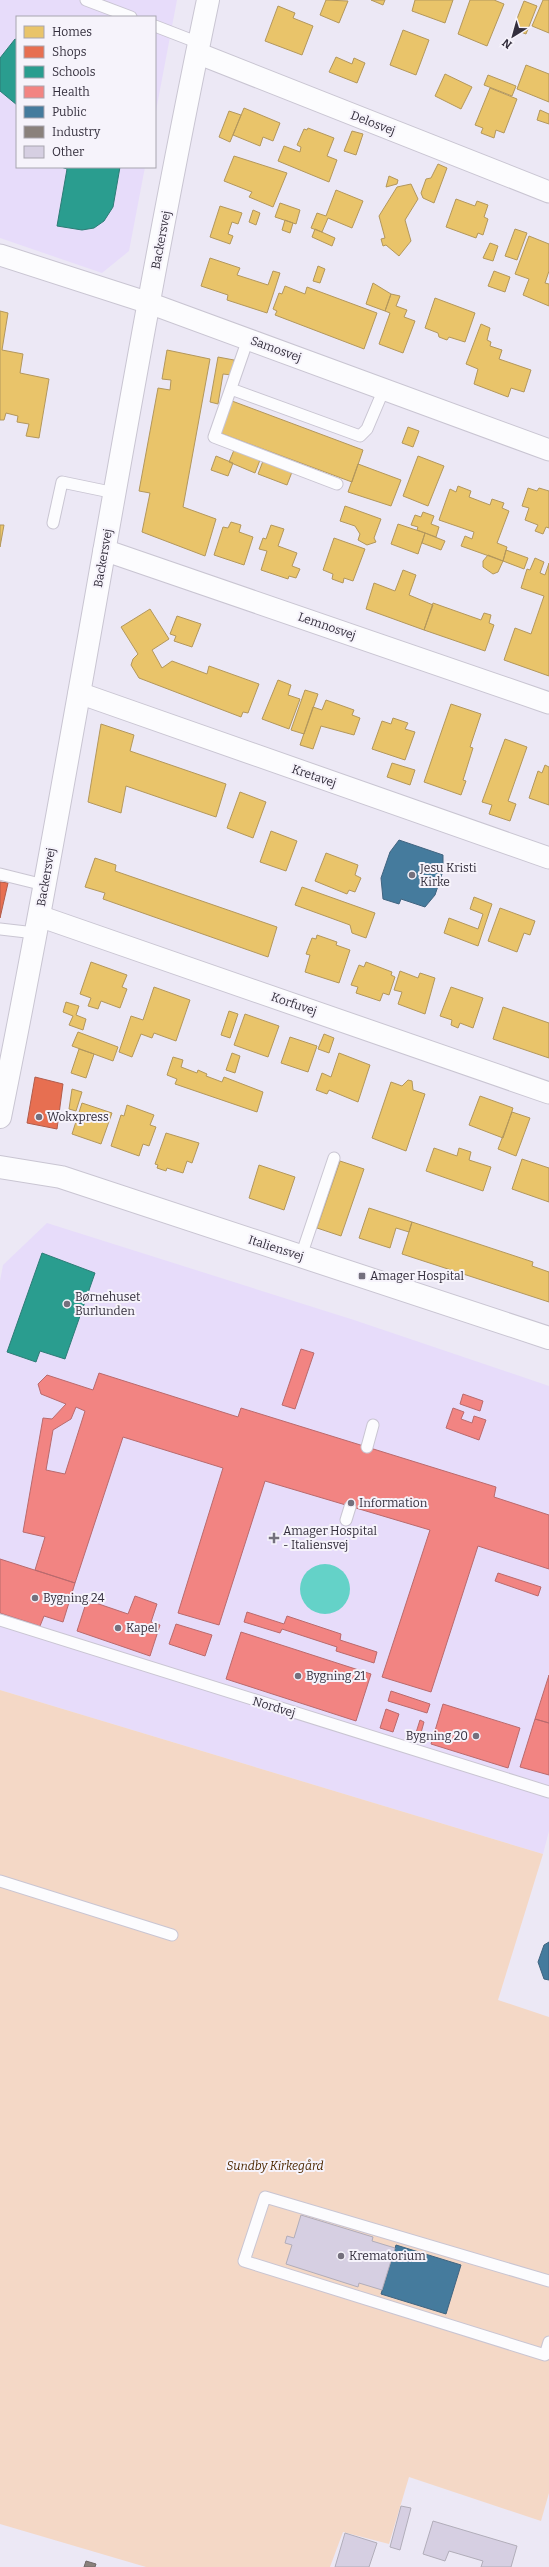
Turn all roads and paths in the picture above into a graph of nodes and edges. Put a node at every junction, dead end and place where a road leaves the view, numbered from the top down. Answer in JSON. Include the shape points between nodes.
{"nodes":[{"id":1,"x":86,"y":0,"type":"edge"},
{"id":2,"x":208,"y":0,"type":"edge"},
{"id":3,"x":128,"y":16,"type":"edge"},
{"id":4,"x":156,"y":27,"type":"edge"},
{"id":5,"x":198,"y":48,"type":"junction"},
{"id":6,"x":549,"y":192,"type":"edge"},
{"id":7,"x":0,"y":255,"type":"edge"},
{"id":8,"x":149,"y":303,"type":"junction"},
{"id":9,"x":248,"y":339,"type":"junction"},
{"id":10,"x":230,"y":389,"type":"junction"},
{"id":11,"x":384,"y":389,"type":"junction"},
{"id":12,"x":549,"y":450,"type":"edge"},
{"id":13,"x":336,"y":484,"type":"dead end"},
{"id":14,"x":115,"y":493,"type":"junction"},
{"id":15,"x":53,"y":524,"type":"dead end"},
{"id":16,"x":104,"y":550,"type":"junction"},
{"id":17,"x":78,"y":693,"type":"junction"},
{"id":18,"x":549,"y":703,"type":"edge"},
{"id":19,"x":549,"y":858,"type":"edge"},
{"id":20,"x":0,"y":874,"type":"edge"},
{"id":21,"x":44,"y":885,"type":"junction"},
{"id":22,"x":37,"y":924,"type":"junction"},
{"id":23,"x":0,"y":929,"type":"edge"},
{"id":24,"x":4,"y":1076,"type":"edge"},
{"id":25,"x":549,"y":1093,"type":"edge"},
{"id":26,"x":0,"y":1117,"type":"edge"},
{"id":27,"x":334,"y":1158,"type":"dead end"},
{"id":28,"x":0,"y":1167,"type":"edge"},
{"id":29,"x":301,"y":1256,"type":"junction"},
{"id":30,"x":549,"y":1338,"type":"edge"},
{"id":31,"x":373,"y":1426,"type":"dead end"},
{"id":32,"x":367,"y":1447,"type":"dead end"},
{"id":33,"x":350,"y":1507,"type":"dead end"},
{"id":34,"x":346,"y":1520,"type":"dead end"},
{"id":35,"x":0,"y":1620,"type":"edge"},
{"id":36,"x":549,"y":1792,"type":"edge"},
{"id":37,"x":0,"y":1881,"type":"edge"},
{"id":38,"x":172,"y":1935,"type":"dead end"},
{"id":39,"x":549,"y":2281,"type":"edge"},
{"id":40,"x":549,"y":2342,"type":"edge"}],
"edges":[{"from":1,"to":3,"type":"lane"},
{"from":2,"to":5,"type":"street","name":"Backersvej"},
{"from":4,"to":5,"type":"lane"},
{"from":5,"to":6,"type":"street","name":"Delosvej"},
{"from":5,"to":8,"type":"street","name":"Backersvej"},
{"from":7,"to":8,"type":"street","name":"Samosvej"},
{"from":8,"to":9,"type":"street","name":"Samosvej"},
{"from":8,"to":14,"type":"street","name":"Backersvej"},
{"from":9,"to":10,"type":"lane"},
{"from":9,"to":11,"type":"street","name":"Samosvej"},
{"from":10,"to":11,"type":"lane","via":[[360,436],[368,429]]},
{"from":10,"to":13,"type":"lane","via":[[214,437]]},
{"from":11,"to":12,"type":"street","name":"Samosvej"},
{"from":14,"to":15,"type":"lane","via":[[62,482]]},
{"from":14,"to":16,"type":"street","name":"Backersvej"},
{"from":16,"to":17,"type":"street","name":"Backersvej"},
{"from":16,"to":18,"type":"street","name":"Lemnosvej"},
{"from":17,"to":19,"type":"street","name":"Kretavej"},
{"from":17,"to":21,"type":"street","name":"Backersvej"},
{"from":20,"to":21,"type":"lane"},
{"from":21,"to":22,"type":"street","name":"Backersvej"},
{"from":22,"to":23,"type":"lane"},
{"from":22,"to":24,"type":"street","name":"Backersvej"},
{"from":22,"to":25,"type":"street","name":"Korfuvej"},
{"from":24,"to":26,"type":"street","name":"Backersvej"},
{"from":27,"to":29,"type":"lane"},
{"from":28,"to":29,"type":"street","name":"Italiensvej","via":[[61,1177]]},
{"from":29,"to":30,"type":"street","name":"Italiensvej"},
{"from":31,"to":32,"type":"lane"},
{"from":33,"to":34,"type":"lane"},
{"from":35,"to":36,"type":"lane","name":"Nordvej"},
{"from":37,"to":38,"type":"lane"},
{"from":39,"to":40,"type":"lane","via":[[265,2197],[244,2261],[545,2355]]}]}
